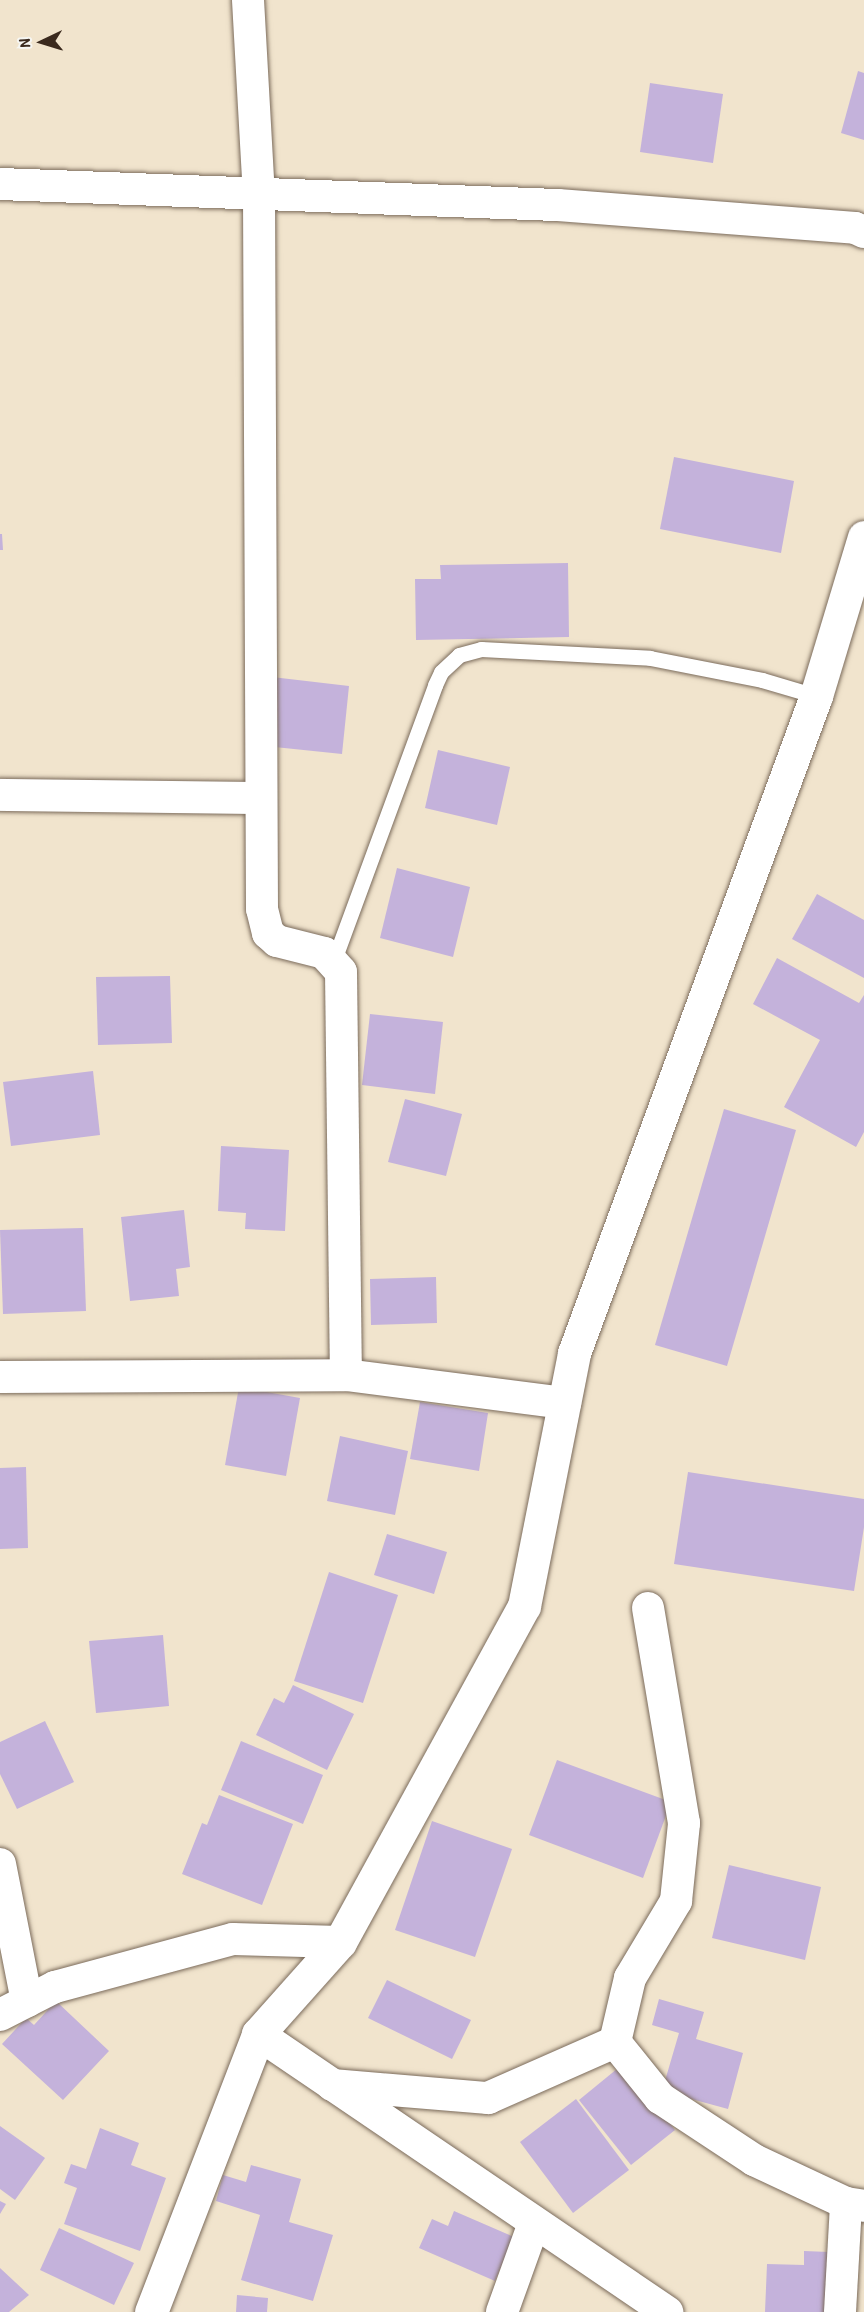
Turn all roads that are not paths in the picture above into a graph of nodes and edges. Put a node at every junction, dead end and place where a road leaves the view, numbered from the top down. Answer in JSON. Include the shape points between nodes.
{"nodes":[{"id":1,"x":248,"y":0,"type":"edge"},
{"id":2,"x":0,"y":184,"type":"edge"},
{"id":3,"x":259,"y":194,"type":"junction"},
{"id":4,"x":864,"y":232,"type":"edge"},
{"id":5,"x":864,"y":537,"type":"edge"},
{"id":6,"x":816,"y":696,"type":"junction"},
{"id":7,"x":0,"y":795,"type":"edge"},
{"id":8,"x":259,"y":798,"type":"junction"},
{"id":9,"x":334,"y":960,"type":"junction"},
{"id":10,"x":346,"y":1375,"type":"junction"},
{"id":11,"x":0,"y":1377,"type":"edge"},
{"id":12,"x":564,"y":1403,"type":"junction"},
{"id":13,"x":648,"y":1608,"type":"dead end"},
{"id":14,"x":0,"y":1864,"type":"edge"},
{"id":15,"x":340,"y":1942,"type":"junction"},
{"id":16,"x":13,"y":2008,"type":"edge"},
{"id":17,"x":258,"y":2034,"type":"junction"},
{"id":18,"x":615,"y":2042,"type":"junction"},
{"id":19,"x":332,"y":2085,"type":"junction"},
{"id":20,"x":855,"y":2205,"type":"edge"},
{"id":21,"x":534,"y":2223,"type":"junction"},
{"id":22,"x":151,"y":2312,"type":"edge"},
{"id":23,"x":502,"y":2312,"type":"edge"},
{"id":24,"x":667,"y":2312,"type":"edge"},
{"id":25,"x":840,"y":2312,"type":"edge"}],
"edges":[{"from":1,"to":3,"type":"street"},
{"from":2,"to":3,"type":"street"},
{"from":3,"to":4,"type":"street","via":[[558,206],[855,228]]},
{"from":3,"to":8,"type":"street"},
{"from":5,"to":6,"type":"street"},
{"from":6,"to":9,"type":"lane","via":[[740,675],[650,658],[481,649],[459,655],[441,672],[435,685]]},
{"from":6,"to":12,"type":"street","via":[[574,1353]]},
{"from":7,"to":8,"type":"street"},
{"from":8,"to":9,"type":"street","via":[[263,923],[277,941],[324,953]]},
{"from":9,"to":10,"type":"street","via":[[341,972],[342,990]]},
{"from":10,"to":11,"type":"street"},
{"from":10,"to":12,"type":"street"},
{"from":12,"to":15,"type":"street","via":[[524,1606]]},
{"from":13,"to":18,"type":"street","via":[[684,1823],[676,1901],[630,1978]]},
{"from":14,"to":16,"type":"street"},
{"from":15,"to":16,"type":"street","via":[[233,1939],[55,1987]]},
{"from":15,"to":17,"type":"street"},
{"from":17,"to":19,"type":"street"},
{"from":17,"to":22,"type":"street"},
{"from":18,"to":19,"type":"street","via":[[488,2098]]},
{"from":18,"to":20,"type":"street","via":[[660,2098],[754,2160]]},
{"from":19,"to":21,"type":"street"},
{"from":20,"to":25,"type":"street"},
{"from":21,"to":23,"type":"street"},
{"from":21,"to":24,"type":"street"}]}
